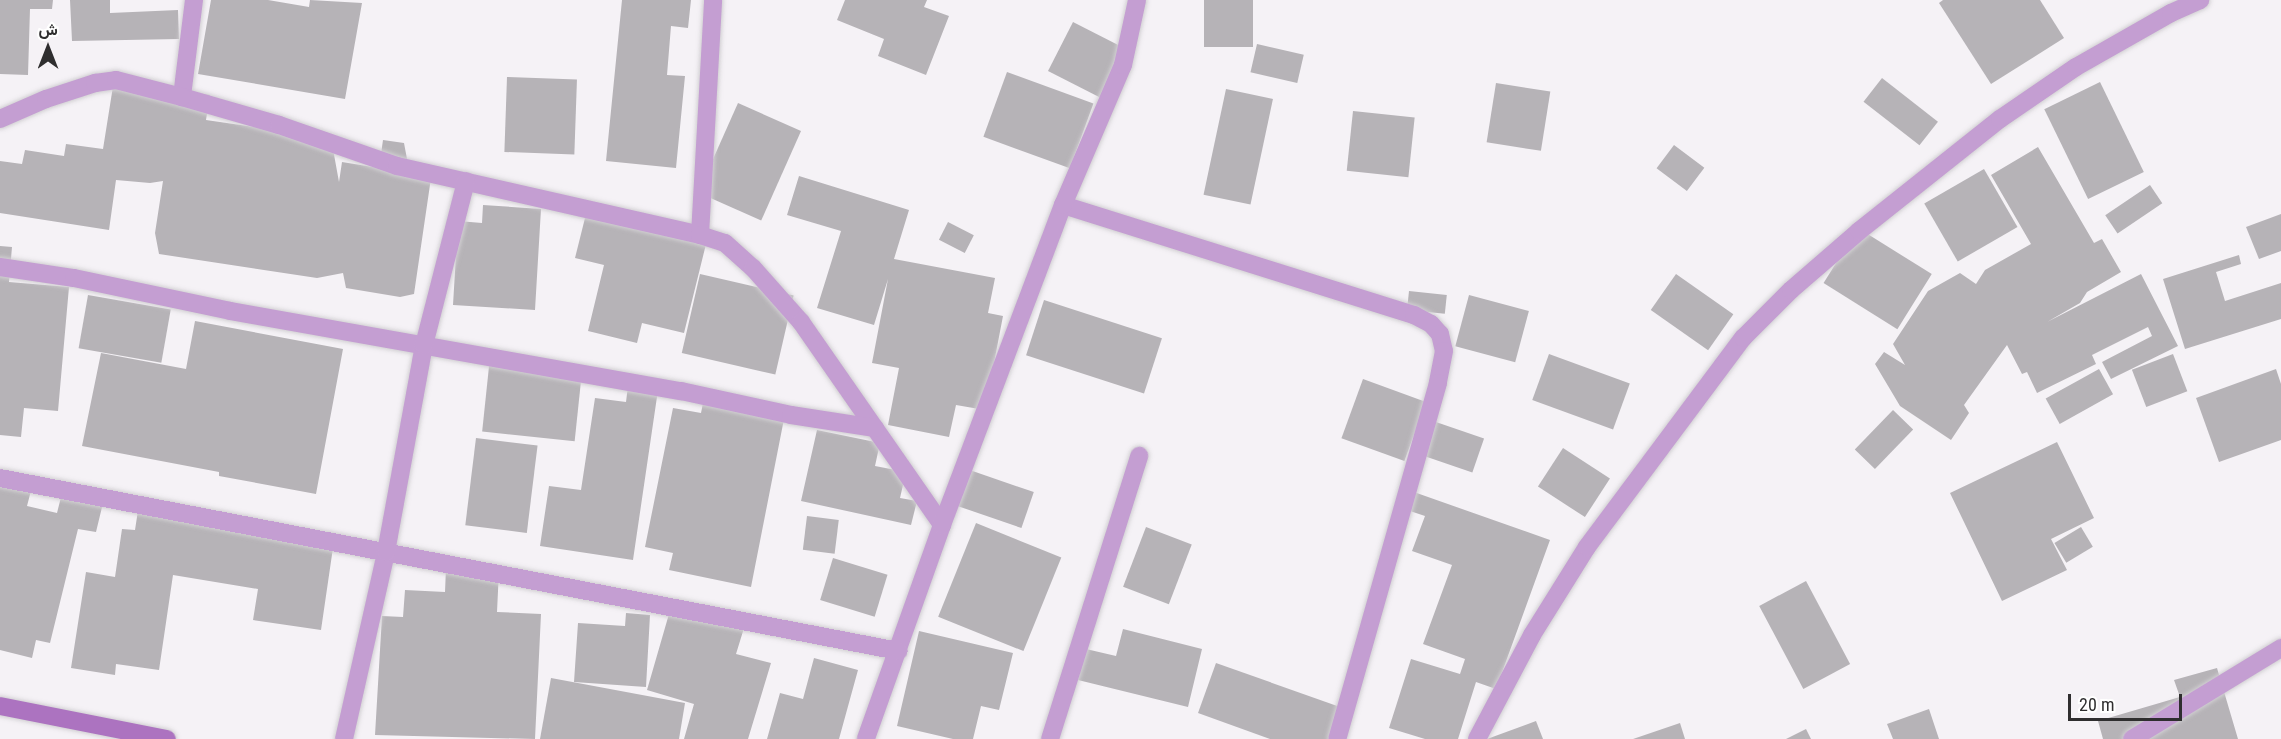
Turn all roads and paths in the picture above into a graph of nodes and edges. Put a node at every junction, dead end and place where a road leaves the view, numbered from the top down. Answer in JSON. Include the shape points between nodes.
{"nodes":[{"id":1,"x":194,"y":0,"type":"edge"},
{"id":2,"x":713,"y":0,"type":"edge"},
{"id":3,"x":1137,"y":0,"type":"edge"},
{"id":4,"x":2200,"y":0,"type":"edge"},
{"id":5,"x":182,"y":97,"type":"junction"},
{"id":6,"x":0,"y":119,"type":"edge"},
{"id":7,"x":466,"y":182,"type":"junction"},
{"id":8,"x":1063,"y":206,"type":"junction"},
{"id":9,"x":700,"y":235,"type":"junction"},
{"id":10,"x":0,"y":267,"type":"edge"},
{"id":11,"x":424,"y":345,"type":"junction"},
{"id":12,"x":875,"y":428,"type":"junction"},
{"id":13,"x":1139,"y":456,"type":"dead end"},
{"id":14,"x":0,"y":478,"type":"edge"},
{"id":15,"x":942,"y":525,"type":"junction"},
{"id":16,"x":386,"y":552,"type":"junction"},
{"id":17,"x":2281,"y":648,"type":"edge"},
{"id":18,"x":897,"y":651,"type":"junction"},
{"id":19,"x":0,"y":706,"type":"edge"},
{"id":20,"x":167,"y":739,"type":"edge"},
{"id":21,"x":344,"y":739,"type":"edge"},
{"id":22,"x":866,"y":739,"type":"edge"},
{"id":23,"x":1050,"y":739,"type":"edge"},
{"id":24,"x":1336,"y":739,"type":"edge"},
{"id":25,"x":1477,"y":739,"type":"edge"},
{"id":26,"x":2132,"y":739,"type":"edge"}],
"edges":[{"from":1,"to":5,"type":"street"},
{"from":2,"to":9,"type":"street"},
{"from":3,"to":8,"type":"street","via":[[1123,64]]},
{"from":4,"to":25,"type":"street","via":[[2076,67],[2000,119],[1859,231],[1743,338],[1587,547],[1533,635]]},
{"from":5,"to":6,"type":"street","via":[[116,80],[45,99]]},
{"from":5,"to":7,"type":"street","via":[[397,166]]},
{"from":7,"to":9,"type":"street"},
{"from":7,"to":11,"type":"street"},
{"from":8,"to":15,"type":"street"},
{"from":8,"to":24,"type":"street","via":[[1414,315],[1440,334],[1444,351],[1438,383]]},
{"from":9,"to":12,"type":"street","via":[[725,243],[753,268],[801,322]]},
{"from":10,"to":11,"type":"street"},
{"from":11,"to":12,"type":"street"},
{"from":11,"to":16,"type":"street"},
{"from":12,"to":15,"type":"street"},
{"from":13,"to":23,"type":"street"},
{"from":14,"to":16,"type":"street"},
{"from":15,"to":18,"type":"street"},
{"from":16,"to":18,"type":"street"},
{"from":16,"to":21,"type":"street"},
{"from":17,"to":26,"type":"street"},
{"from":18,"to":22,"type":"street"},
{"from":19,"to":20,"type":"street"}]}
